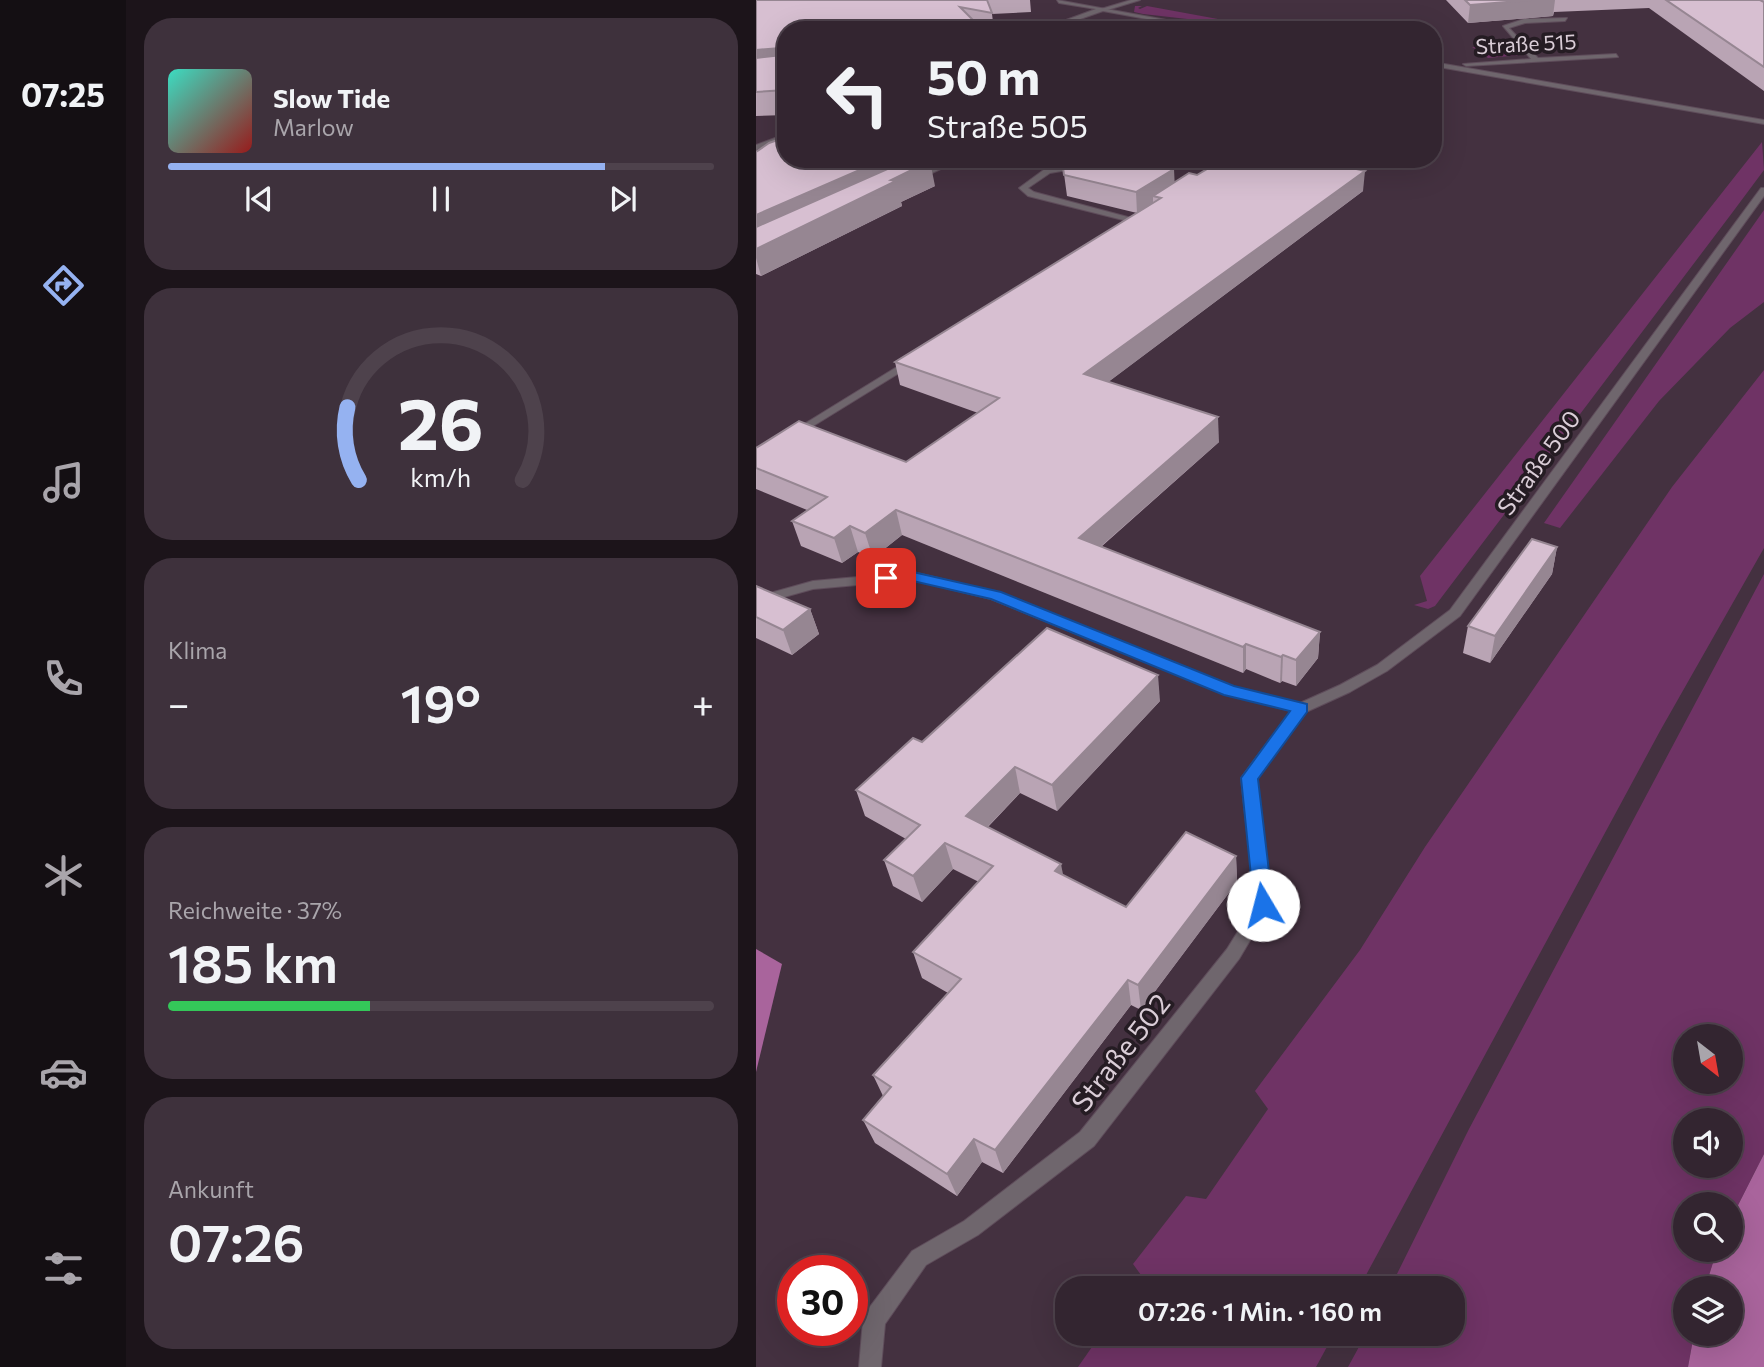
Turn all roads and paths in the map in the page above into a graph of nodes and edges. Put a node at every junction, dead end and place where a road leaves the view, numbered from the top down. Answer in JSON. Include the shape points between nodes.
{"nodes":[{"id":1,"x":1059,"y":0,"type":"edge"},
{"id":2,"x":1137,"y":0,"type":"edge"},
{"id":3,"x":1104,"y":9,"type":"junction"},
{"id":4,"x":1057,"y":11,"type":"dead end"},
{"id":5,"x":1565,"y":19,"type":"dead end"},
{"id":6,"x":1069,"y":21,"type":"edge"},
{"id":7,"x":1170,"y":21,"type":"edge"},
{"id":8,"x":1616,"y":56,"type":"dead end"},
{"id":9,"x":1536,"y":60,"type":"junction"},
{"id":10,"x":1442,"y":64,"type":"edge"},
{"id":11,"x":1442,"y":65,"type":"edge"},
{"id":12,"x":1764,"y":122,"type":"edge"},
{"id":13,"x":777,"y":140,"type":"edge"},
{"id":14,"x":756,"y":148,"type":"edge"},
{"id":15,"x":937,"y":168,"type":"edge"},
{"id":16,"x":1058,"y":168,"type":"edge"},
{"id":17,"x":909,"y":180,"type":"edge"},
{"id":18,"x":1764,"y":190,"type":"edge"},
{"id":19,"x":1146,"y":215,"type":"edge"},
{"id":20,"x":1136,"y":222,"type":"junction"},
{"id":21,"x":1124,"y":229,"type":"edge"},
{"id":22,"x":922,"y":354,"type":"edge"},
{"id":23,"x":780,"y":442,"type":"edge"},
{"id":24,"x":756,"y":601,"type":"edge"},
{"id":25,"x":1301,"y":708,"type":"junction"},
{"id":26,"x":870,"y":1367,"type":"edge"}],
"edges":[{"from":1,"to":3,"type":"street"},
{"from":1,"to":4,"type":"street"},
{"from":2,"to":3,"type":"street"},
{"from":3,"to":6,"type":"street"},
{"from":3,"to":7,"type":"street"},
{"from":5,"to":9,"type":"street","via":[[1505,27]]},
{"from":8,"to":9,"type":"street","name":"Straße 515"},
{"from":9,"to":10,"type":"street","name":"Straße 515"},
{"from":11,"to":12,"type":"street"},
{"from":13,"to":14,"type":"street"},
{"from":15,"to":17,"type":"street"},
{"from":16,"to":20,"type":"street","via":[[1023,188]]},
{"from":18,"to":25,"type":"street","name":"Straße 500","via":[[1455,613],[1409,652],[1350,689]]},
{"from":19,"to":20,"type":"street"},
{"from":20,"to":21,"type":"street"},
{"from":22,"to":23,"type":"street"},
{"from":24,"to":25,"type":"street","via":[[813,584],[913,576],[995,596],[1230,691]]},
{"from":25,"to":26,"type":"street","name":"Straße 502","via":[[1249,778],[1263,905],[1233,954],[1087,1139],[971,1227],[919,1258],[874,1320]]}]}
